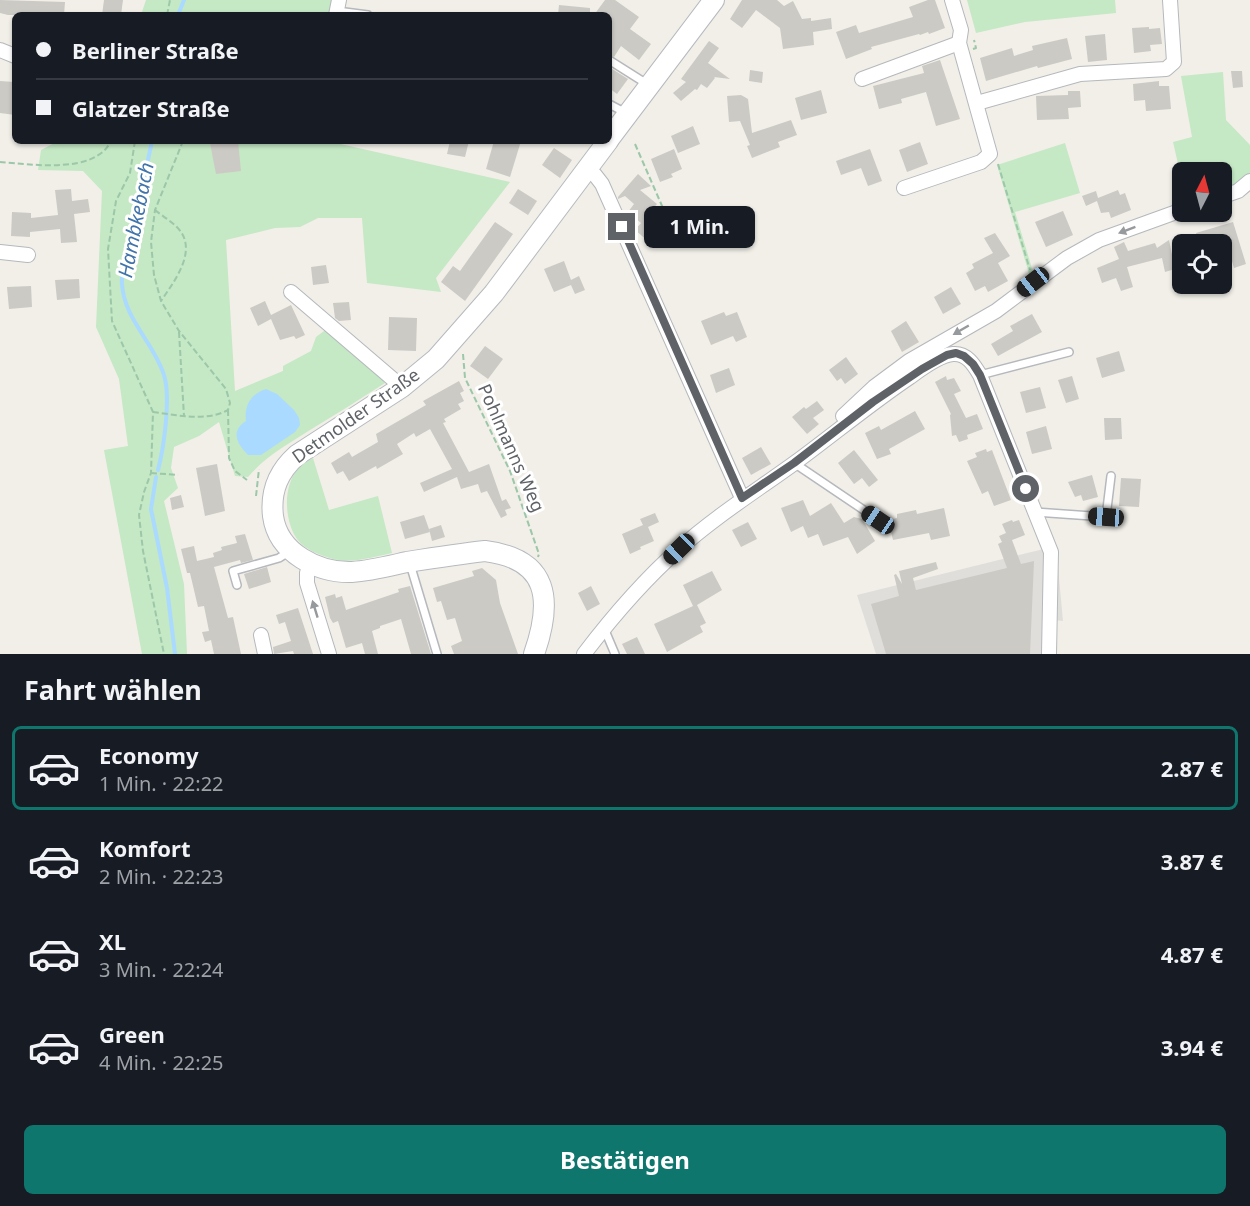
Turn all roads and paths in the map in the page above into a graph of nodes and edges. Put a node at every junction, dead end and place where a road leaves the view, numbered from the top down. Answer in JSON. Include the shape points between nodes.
{"nodes":[{"id":1,"x":714,"y":0,"type":"edge"},
{"id":2,"x":952,"y":0,"type":"edge"},
{"id":3,"x":1170,"y":0,"type":"edge"},
{"id":4,"x":337,"y":9,"type":"edge"},
{"id":5,"x":352,"y":12,"type":"edge"},
{"id":6,"x":959,"y":43,"type":"junction"},
{"id":7,"x":612,"y":62,"type":"edge"},
{"id":8,"x":862,"y":79,"type":"dead end"},
{"id":9,"x":649,"y":86,"type":"junction"},
{"id":10,"x":977,"y":103,"type":"junction"},
{"id":11,"x":612,"y":106,"type":"edge"},
{"id":12,"x":628,"y":114,"type":"junction"},
{"id":13,"x":612,"y":131,"type":"edge"},
{"id":14,"x":109,"y":144,"type":"edge"},
{"id":15,"x":135,"y":144,"type":"edge"},
{"id":16,"x":182,"y":144,"type":"edge"},
{"id":17,"x":601,"y":144,"type":"edge"},
{"id":18,"x":635,"y":144,"type":"dead end"},
{"id":19,"x":990,"y":154,"type":"junction"},
{"id":20,"x":0,"y":162,"type":"edge"},
{"id":21,"x":586,"y":169,"type":"junction"},
{"id":22,"x":1250,"y":181,"type":"edge"},
{"id":23,"x":904,"y":188,"type":"dead end"},
{"id":24,"x":1232,"y":193,"type":"edge"},
{"id":25,"x":155,"y":210,"type":"junction"},
{"id":26,"x":1172,"y":214,"type":"edge"},
{"id":27,"x":666,"y":215,"type":"dead end"},
{"id":28,"x":0,"y":252,"type":"edge"},
{"id":29,"x":28,"y":255,"type":"dead end"},
{"id":30,"x":1033,"y":282,"type":"junction"},
{"id":31,"x":291,"y":292,"type":"dead end"},
{"id":32,"x":161,"y":301,"type":"junction"},
{"id":33,"x":179,"y":331,"type":"junction"},
{"id":34,"x":462,"y":345,"type":"dead end"},
{"id":35,"x":1069,"y":352,"type":"dead end"},
{"id":36,"x":980,"y":375,"type":"junction"},
{"id":37,"x":402,"y":387,"type":"junction"},
{"id":38,"x":228,"y":410,"type":"junction"},
{"id":39,"x":153,"y":412,"type":"junction"},
{"id":40,"x":184,"y":416,"type":"junction"},
{"id":41,"x":825,"y":440,"type":"junction"},
{"id":42,"x":794,"y":463,"type":"junction"},
{"id":43,"x":150,"y":473,"type":"junction"},
{"id":44,"x":178,"y":475,"type":"dead end"},
{"id":45,"x":1112,"y":476,"type":"dead end"},
{"id":46,"x":247,"y":480,"type":"dead end"},
{"id":47,"x":742,"y":498,"type":"junction"},
{"id":48,"x":1035,"y":512,"type":"junction"},
{"id":49,"x":880,"y":521,"type":"dead end"},
{"id":50,"x":292,"y":550,"type":"junction"},
{"id":51,"x":536,"y":559,"type":"dead end"},
{"id":52,"x":409,"y":562,"type":"junction"},
{"id":53,"x":310,"y":564,"type":"junction"},
{"id":54,"x":237,"y":585,"type":"dead end"},
{"id":55,"x":603,"y":628,"type":"junction"},
{"id":56,"x":261,"y":635,"type":"dead end"},
{"id":57,"x":164,"y":654,"type":"edge"},
{"id":58,"x":265,"y":654,"type":"edge"},
{"id":59,"x":329,"y":654,"type":"edge"},
{"id":60,"x":437,"y":654,"type":"edge"},
{"id":61,"x":534,"y":654,"type":"edge"},
{"id":62,"x":584,"y":654,"type":"edge"},
{"id":63,"x":615,"y":654,"type":"edge"},
{"id":64,"x":1049,"y":654,"type":"edge"}],
"edges":[{"from":1,"to":9,"type":"main road","name":"Detmolder Straße"},
{"from":2,"to":6,"type":"street","via":[[961,30]]},
{"from":3,"to":10,"type":"street","via":[[1174,62],[1166,69],[1080,74]]},
{"from":4,"to":5,"type":"lane"},
{"from":6,"to":8,"type":"street"},
{"from":6,"to":10,"type":"street"},
{"from":7,"to":9,"type":"lane"},
{"from":9,"to":12,"type":"main road","name":"Detmolder Straße"},
{"from":10,"to":19,"type":"street"},
{"from":11,"to":12,"type":"lane"},
{"from":12,"to":13,"type":"main road","name":"Detmolder Straße"},
{"from":14,"to":20,"type":"path","via":[[91,159],[68,164]]},
{"from":15,"to":39,"type":"path","via":[[130,173],[116,201],[108,249],[112,321]]},
{"from":16,"to":25,"type":"path"},
{"from":17,"to":21,"type":"main road","name":"Detmolder Straße"},
{"from":18,"to":27,"type":"path"},
{"from":19,"to":23,"type":"street","via":[[981,162]]},
{"from":19,"to":30,"type":"path","via":[[997,160]]},
{"from":21,"to":37,"type":"main road","name":"Detmolder Straße","via":[[466,327]]},
{"from":21,"to":47,"type":"street","via":[[603,184]]},
{"from":22,"to":24,"type":"street"},
{"from":25,"to":32,"type":"path","via":[[151,242]]},
{"from":25,"to":32,"type":"path","via":[[181,232],[186,249],[182,267]]},
{"from":26,"to":30,"type":"street","one_way":true,"via":[[1100,240]]},
{"from":28,"to":29,"type":"street"},
{"from":30,"to":41,"type":"street","one_way":true,"via":[[996,311],[909,361],[874,387],[841,418]]},
{"from":31,"to":37,"type":"street"},
{"from":32,"to":33,"type":"path"},
{"from":33,"to":38,"type":"path","via":[[226,389]]},
{"from":33,"to":40,"type":"path"},
{"from":34,"to":51,"type":"path","name":"Pohlmanns Weg","via":[[465,378],[510,471],[539,554]]},
{"from":35,"to":36,"type":"lane"},
{"from":36,"to":41,"type":"street","via":[[968,359],[956,353],[947,355],[873,402]]},
{"from":36,"to":48,"type":"street"},
{"from":37,"to":50,"type":"main road","name":"Detmolder Straße","via":[[286,465],[273,490],[272,505],[277,531]]},
{"from":38,"to":40,"type":"path","via":[[219,416]]},
{"from":38,"to":46,"type":"path","via":[[229,458],[235,471]]},
{"from":39,"to":40,"type":"path"},
{"from":39,"to":43,"type":"path"},
{"from":41,"to":42,"type":"street"},
{"from":42,"to":47,"type":"street"},
{"from":42,"to":49,"type":"lane"},
{"from":43,"to":44,"type":"path"},
{"from":43,"to":57,"type":"path","via":[[139,516]]},
{"from":45,"to":48,"type":"lane","via":[[1106,517]]},
{"from":47,"to":55,"type":"street","via":[[679,549]]},
{"from":48,"to":64,"type":"street","via":[[1051,552]]},
{"from":50,"to":53,"type":"main road","name":"Detmolder Straße"},
{"from":50,"to":54,"type":"lane","via":[[279,558],[233,571]]},
{"from":52,"to":53,"type":"main road","name":"Detmolder Straße","via":[[352,572]]},
{"from":52,"to":60,"type":"lane"},
{"from":52,"to":61,"type":"main road","name":"Detmolder Straße","via":[[485,551],[519,560],[532,570],[544,596],[541,636]]},
{"from":59,"to":53,"type":"street","one_way":true,"via":[[307,583]]},
{"from":55,"to":62,"type":"street"},
{"from":55,"to":63,"type":"lane"},
{"from":56,"to":58,"type":"street"}]}
